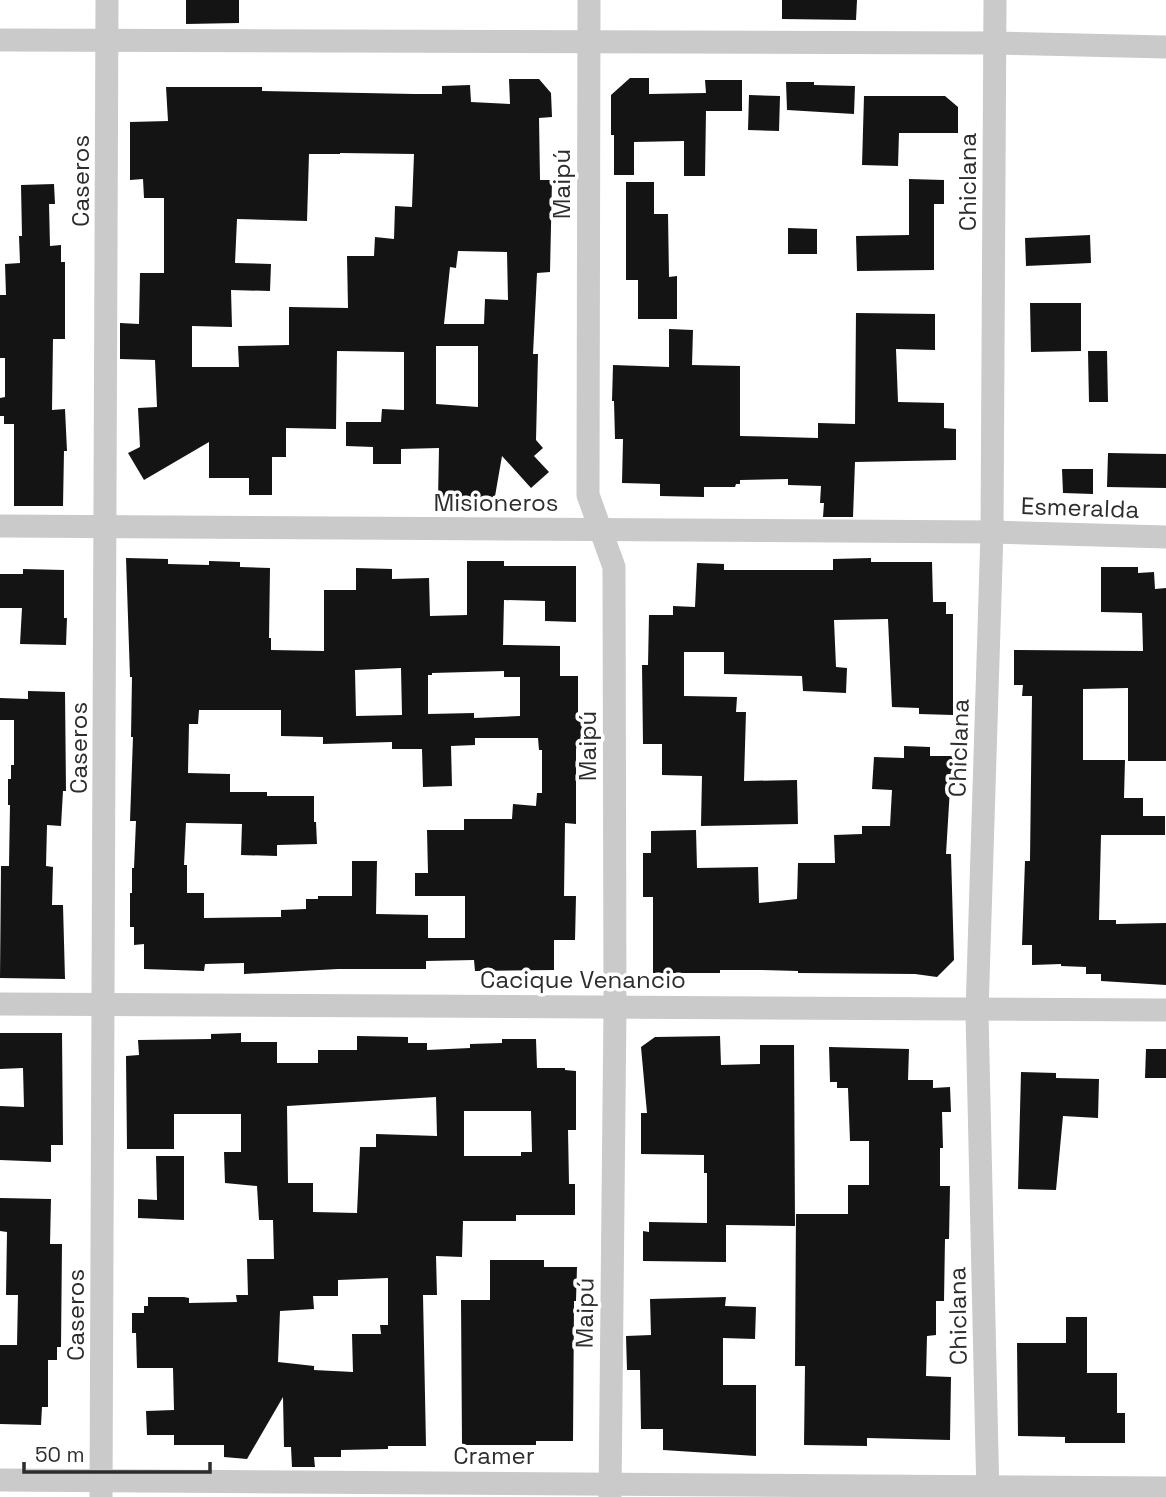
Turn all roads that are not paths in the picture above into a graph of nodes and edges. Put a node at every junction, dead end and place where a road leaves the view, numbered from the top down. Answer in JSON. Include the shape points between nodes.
{"nodes":[{"id":1,"x":107,"y":0,"type":"edge"},
{"id":2,"x":589,"y":0,"type":"edge"},
{"id":3,"x":995,"y":0,"type":"edge"},
{"id":4,"x":0,"y":40,"type":"edge"},
{"id":5,"x":107,"y":40,"type":"junction"},
{"id":6,"x":588,"y":41,"type":"junction"},
{"id":7,"x":995,"y":43,"type":"junction"},
{"id":8,"x":1166,"y":47,"type":"edge"},
{"id":9,"x":0,"y":526,"type":"edge"},
{"id":10,"x":106,"y":527,"type":"junction"},
{"id":11,"x":601,"y":530,"type":"junction"},
{"id":12,"x":992,"y":532,"type":"junction"},
{"id":13,"x":1166,"y":537,"type":"edge"},
{"id":14,"x":0,"y":1004,"type":"edge"},
{"id":15,"x":104,"y":1004,"type":"junction"},
{"id":16,"x":615,"y":1007,"type":"junction"},
{"id":17,"x":978,"y":1009,"type":"junction"},
{"id":18,"x":1166,"y":1010,"type":"edge"},
{"id":19,"x":0,"y":1480,"type":"edge"},
{"id":20,"x":1166,"y":1488,"type":"edge"},
{"id":21,"x":101,"y":1489,"type":"edge"},
{"id":22,"x":610,"y":1490,"type":"edge"},
{"id":23,"x":988,"y":1491,"type":"edge"}],
"edges":[{"from":1,"to":5,"type":"street","name":"Caseros"},
{"from":2,"to":6,"type":"street","name":"Maipú"},
{"from":3,"to":7,"type":"street","name":"Chiclana"},
{"from":4,"to":5,"type":"street"},
{"from":5,"to":6,"type":"street"},
{"from":5,"to":10,"type":"street","name":"Caseros"},
{"from":6,"to":7,"type":"street"},
{"from":6,"to":11,"type":"street","name":"Maipú","via":[[588,495]]},
{"from":7,"to":8,"type":"street"},
{"from":7,"to":12,"type":"street","name":"Chiclana"},
{"from":9,"to":10,"type":"street","name":"Misioneros"},
{"from":10,"to":11,"type":"street","name":"Misioneros"},
{"from":10,"to":15,"type":"street","name":"Caseros"},
{"from":11,"to":12,"type":"street","name":"Misioneros"},
{"from":11,"to":16,"type":"street","name":"Maipú","via":[[614,567]]},
{"from":12,"to":13,"type":"street","name":"Esmeralda"},
{"from":12,"to":17,"type":"street","name":"Chiclana"},
{"from":14,"to":15,"type":"street","name":"Cacique Venancio"},
{"from":15,"to":16,"type":"street","name":"Cacique Venancio"},
{"from":15,"to":21,"type":"street","name":"Caseros"},
{"from":16,"to":17,"type":"street","name":"Cacique Venancio"},
{"from":16,"to":22,"type":"street","name":"Maipú"},
{"from":17,"to":18,"type":"street","name":"Cacique Venancio"},
{"from":17,"to":23,"type":"street","name":"Chiclana"},
{"from":19,"to":21,"type":"street","name":"Cramer"},
{"from":20,"to":23,"type":"street","name":"Cramer"},
{"from":21,"to":22,"type":"street","name":"Cramer"},
{"from":22,"to":23,"type":"street","name":"Cramer"}]}
